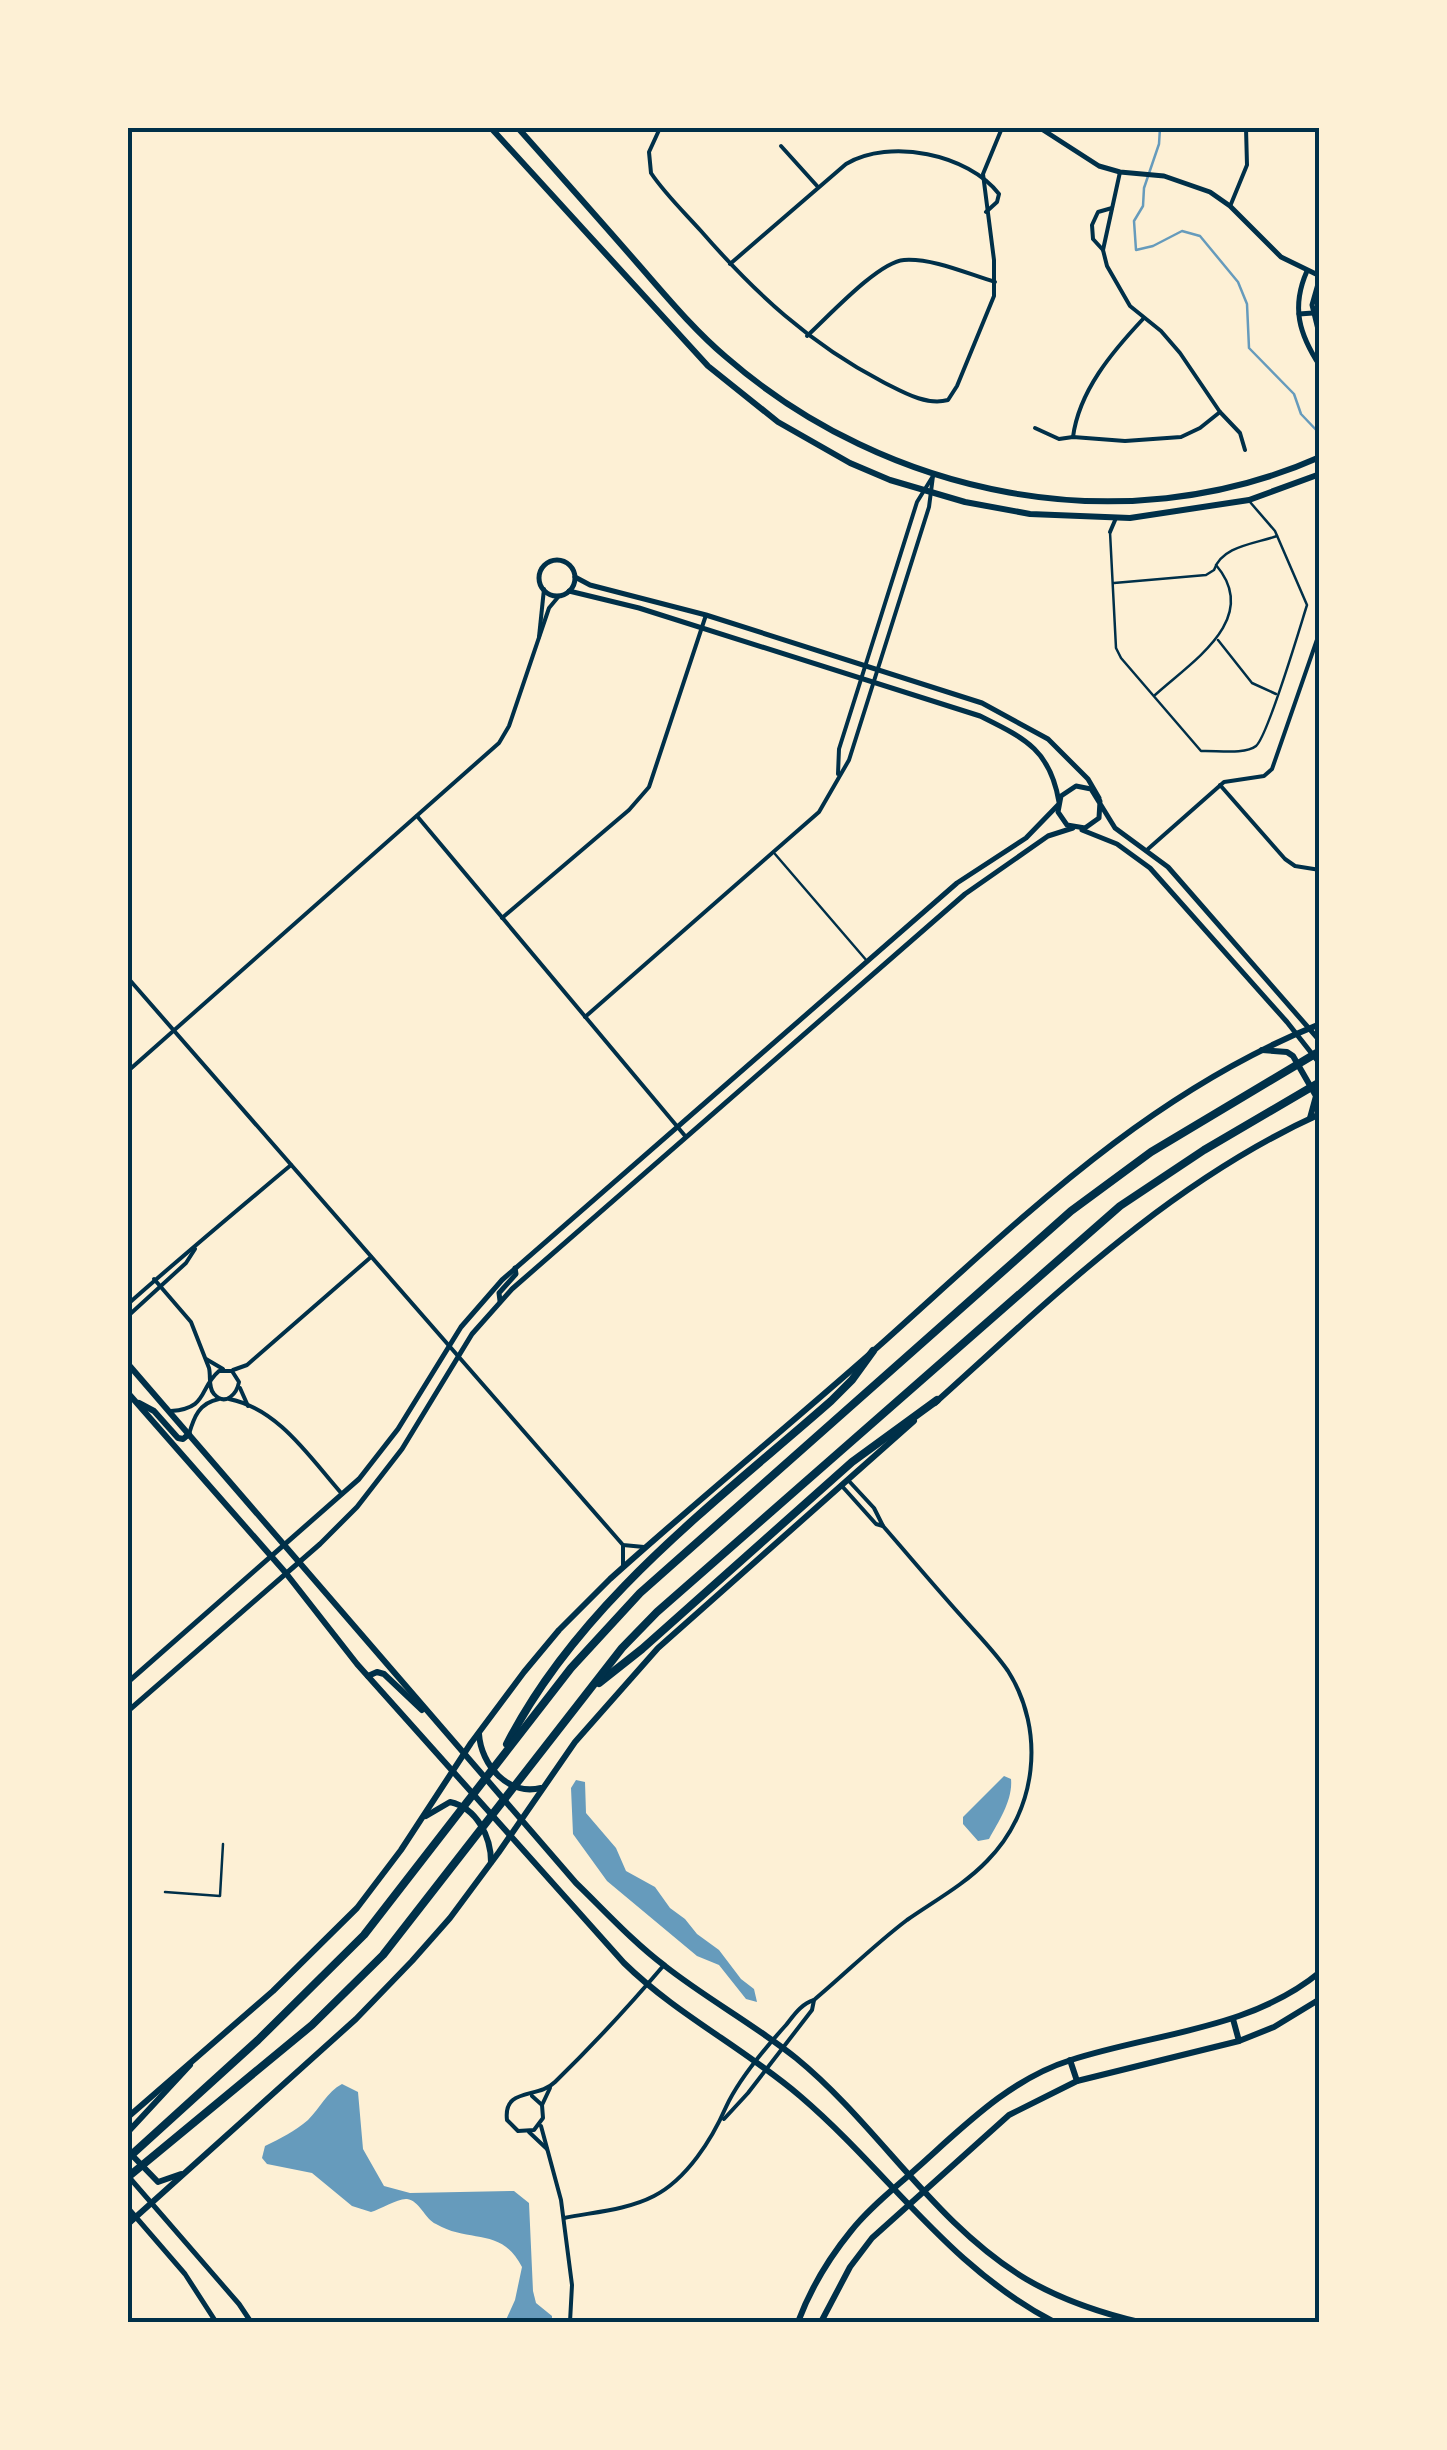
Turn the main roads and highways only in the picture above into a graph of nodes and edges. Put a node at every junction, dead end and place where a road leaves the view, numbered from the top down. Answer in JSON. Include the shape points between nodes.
{"nodes":[{"id":1,"x":491,"y":128,"type":"edge"},
{"id":2,"x":518,"y":128,"type":"edge"},
{"id":3,"x":1320,"y":456,"type":"edge"},
{"id":4,"x":1320,"y":474,"type":"edge"},
{"id":5,"x":1247,"y":482,"type":"junction"},
{"id":6,"x":1084,"y":500,"type":"junction"},
{"id":7,"x":1250,"y":500,"type":"junction"},
{"id":8,"x":1083,"y":517,"type":"junction"},
{"id":9,"x":1320,"y":1024,"type":"edge"},
{"id":10,"x":1258,"y":1050,"type":"junction"},
{"id":11,"x":1320,"y":1052,"type":"edge"},
{"id":12,"x":1320,"y":1082,"type":"edge"},
{"id":13,"x":1320,"y":1114,"type":"edge"},
{"id":14,"x":1309,"y":1119,"type":"junction"},
{"id":15,"x":873,"y":1351,"type":"junction"},
{"id":16,"x":128,"y":1364,"type":"edge"},
{"id":17,"x":128,"y":1393,"type":"edge"},
{"id":18,"x":134,"y":1400,"type":"junction"},
{"id":19,"x":937,"y":1400,"type":"junction"},
{"id":20,"x":190,"y":1434,"type":"junction"},
{"id":21,"x":368,"y":1676,"type":"junction"},
{"id":22,"x":588,"y":1692,"type":"junction"},
{"id":23,"x":431,"y":1716,"type":"junction"},
{"id":24,"x":479,"y":1734,"type":"junction"},
{"id":25,"x":465,"y":1754,"type":"junction"},
{"id":26,"x":498,"y":1762,"type":"junction"},
{"id":27,"x":456,"y":1776,"type":"junction"},
{"id":28,"x":542,"y":1788,"type":"junction"},
{"id":29,"x":521,"y":1819,"type":"junction"},
{"id":30,"x":422,"y":1820,"type":"junction"},
{"id":31,"x":510,"y":1837,"type":"junction"},
{"id":32,"x":491,"y":1862,"type":"junction"},
{"id":33,"x":1320,"y":1972,"type":"edge"},
{"id":34,"x":1320,"y":1998,"type":"edge"},
{"id":35,"x":1233,"y":2019,"type":"junction"},
{"id":36,"x":1239,"y":2041,"type":"junction"},
{"id":37,"x":196,"y":2056,"type":"junction"},
{"id":38,"x":1070,"y":2060,"type":"junction"},
{"id":39,"x":1077,"y":2081,"type":"junction"},
{"id":40,"x":128,"y":2117,"type":"edge"},
{"id":41,"x":128,"y":2132,"type":"edge"},
{"id":42,"x":128,"y":2154,"type":"edge"},
{"id":43,"x":188,"y":2170,"type":"junction"},
{"id":44,"x":910,"y":2174,"type":"junction"},
{"id":45,"x":128,"y":2178,"type":"edge"},
{"id":46,"x":894,"y":2189,"type":"junction"},
{"id":47,"x":924,"y":2189,"type":"junction"},
{"id":48,"x":907,"y":2204,"type":"junction"},
{"id":49,"x":128,"y":2224,"type":"edge"},
{"id":50,"x":1120,"y":2320,"type":"edge"},
{"id":51,"x":798,"y":2322,"type":"edge"},
{"id":52,"x":822,"y":2322,"type":"edge"},
{"id":53,"x":1054,"y":2322,"type":"edge"},
{"id":54,"x":1139,"y":2322,"type":"edge"}],
"edges":[{"from":1,"to":8,"type":"main road","via":[[678,336],[778,422],[850,463],[921,491],[1030,514]]},
{"from":2,"to":6,"type":"main road","via":[[666,296],[741,370],[828,430],[933,476]]},
{"from":3,"to":5,"type":"main road"},
{"from":4,"to":7,"type":"main road"},
{"from":5,"to":6,"type":"main road","via":[[1155,500]]},
{"from":5,"to":7,"type":"main road"},
{"from":6,"to":8,"type":"main road"},
{"from":7,"to":8,"type":"main road"},
{"from":9,"to":10,"type":"main road"},
{"from":10,"to":14,"type":"main road","via":[[1293,1056],[1316,1096]]},
{"from":10,"to":15,"type":"main road","via":[[1169,1102],[1078,1168]]},
{"from":11,"to":26,"type":"highway","via":[[1111,1180],[640,1593]]},
{"from":12,"to":22,"type":"highway","via":[[1161,1177],[1080,1238],[658,1612]]},
{"from":13,"to":14,"type":"main road"},
{"from":14,"to":19,"type":"main road","via":[[1229,1161],[1129,1230]]},
{"from":15,"to":24,"type":"main road","via":[[620,1570],[559,1630]]},
{"from":15,"to":26,"type":"highway","via":[[831,1401],[620,1592],[542,1687]]},
{"from":16,"to":20,"type":"main road"},
{"from":17,"to":18,"type":"main road"},
{"from":18,"to":20,"type":"main road","via":[[178,1438]]},
{"from":18,"to":21,"type":"main road"},
{"from":19,"to":22,"type":"highway","via":[[852,1462]]},
{"from":19,"to":28,"type":"main road","via":[[658,1648]]},
{"from":20,"to":23,"type":"main road"},
{"from":21,"to":23,"type":"main road","via":[[384,1674]]},
{"from":21,"to":27,"type":"main road"},
{"from":22,"to":45,"type":"highway","via":[[383,1955],[299,2036]]},
{"from":23,"to":25,"type":"main road"},
{"from":24,"to":25,"type":"main road"},
{"from":24,"to":28,"type":"main road","via":[[482,1754],[506,1781],[520,1790]]},
{"from":25,"to":27,"type":"main road"},
{"from":25,"to":29,"type":"main road"},
{"from":26,"to":42,"type":"highway","via":[[330,1972]]},
{"from":27,"to":30,"type":"main road"},
{"from":27,"to":31,"type":"main road"},
{"from":28,"to":29,"type":"main road"},
{"from":29,"to":31,"type":"main road"},
{"from":29,"to":44,"type":"main road","via":[[576,1883],[664,1965],[782,2048]]},
{"from":30,"to":32,"type":"main road","via":[[450,1802],[466,1808],[487,1835]]},
{"from":30,"to":37,"type":"main road","via":[[356,1908]]},
{"from":31,"to":32,"type":"main road"},
{"from":31,"to":46,"type":"main road","via":[[647,1984],[768,2069],[850,2140]]},
{"from":32,"to":43,"type":"main road","via":[[450,1918],[356,2019]]},
{"from":33,"to":35,"type":"main road"},
{"from":34,"to":36,"type":"main road"},
{"from":35,"to":36,"type":"main road"},
{"from":35,"to":38,"type":"main road"},
{"from":36,"to":39,"type":"main road"},
{"from":37,"to":40,"type":"main road"},
{"from":37,"to":41,"type":"main road"},
{"from":38,"to":39,"type":"main road"},
{"from":38,"to":44,"type":"main road","via":[[1010,2089]]},
{"from":39,"to":47,"type":"main road","via":[[1009,2115]]},
{"from":42,"to":43,"type":"main road","via":[[158,2182]]},
{"from":43,"to":49,"type":"main road"},
{"from":44,"to":46,"type":"main road"},
{"from":44,"to":47,"type":"main road"},
{"from":46,"to":48,"type":"main road"},
{"from":46,"to":51,"type":"main road","via":[[847,2236]]},
{"from":47,"to":48,"type":"main road"},
{"from":47,"to":50,"type":"main road","via":[[1023,2277]]},
{"from":48,"to":52,"type":"main road","via":[[850,2268]]},
{"from":48,"to":53,"type":"main road","via":[[967,2264]]},
{"from":50,"to":54,"type":"main road"}]}
